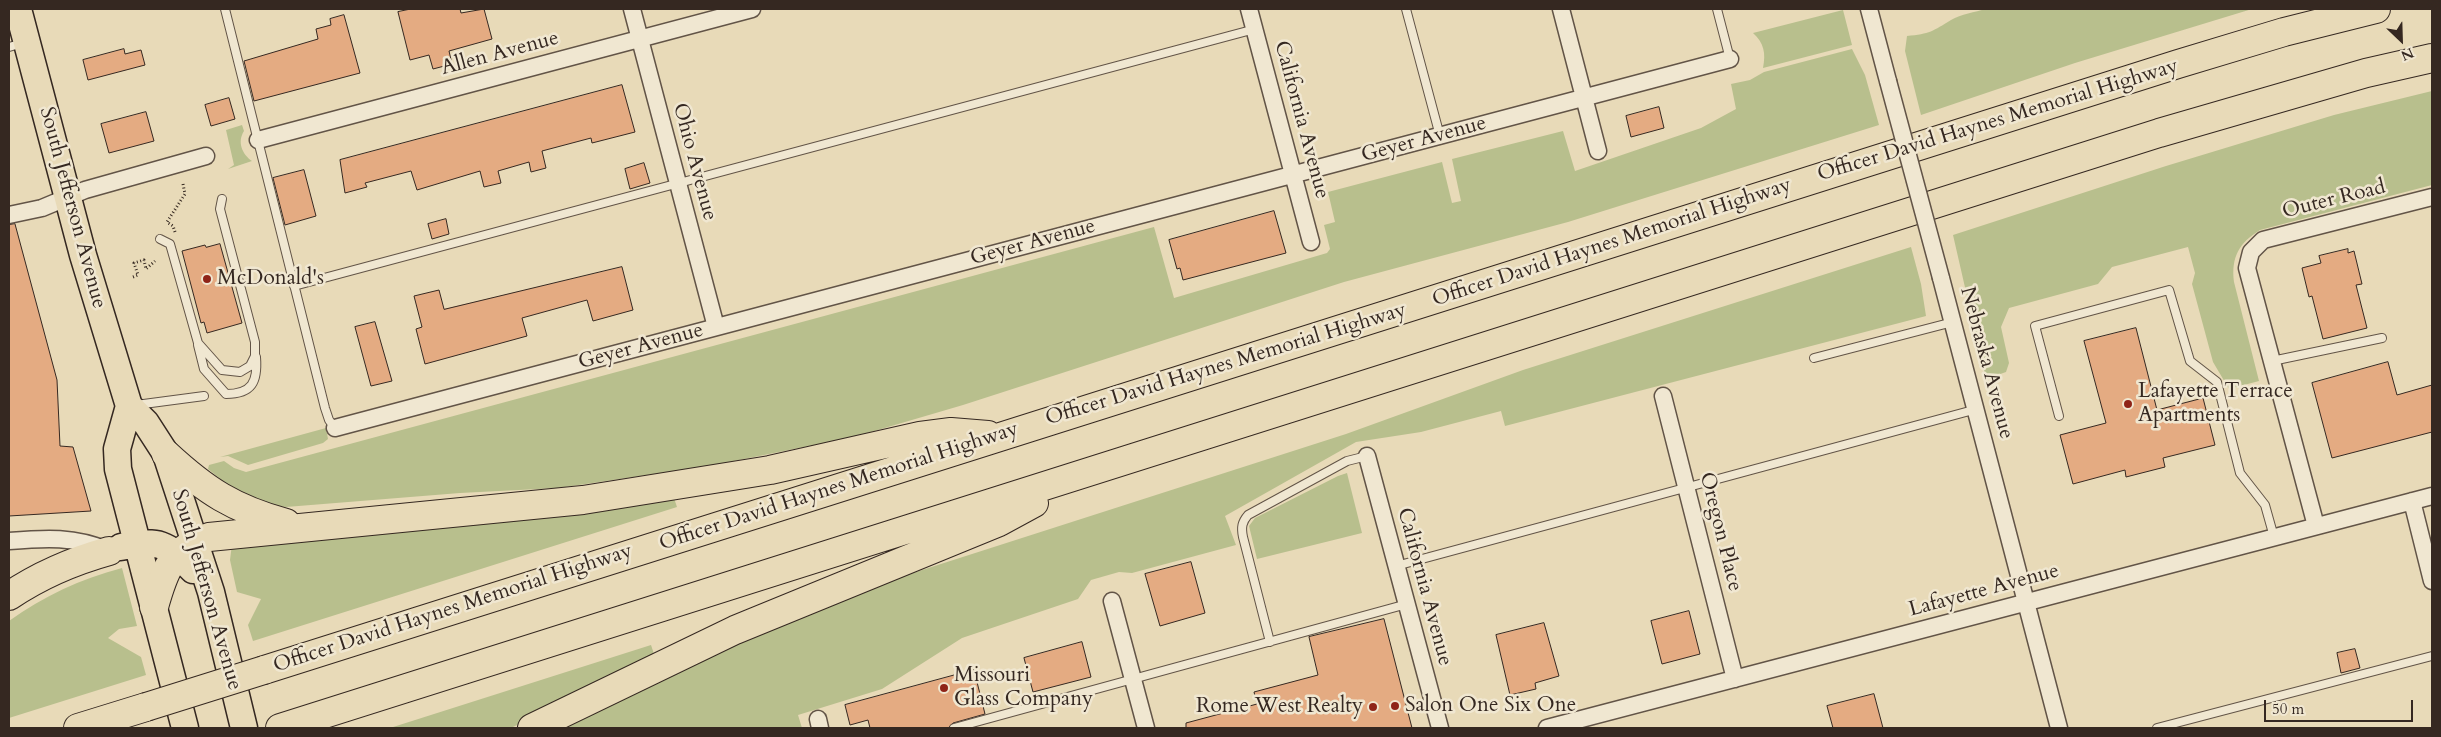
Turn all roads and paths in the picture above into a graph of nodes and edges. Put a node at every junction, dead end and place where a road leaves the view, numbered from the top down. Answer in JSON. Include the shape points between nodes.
{"nodes":[{"id":1,"x":18,"y":9,"type":"edge"},
{"id":2,"x":225,"y":9,"type":"edge"},
{"id":3,"x":632,"y":9,"type":"edge"},
{"id":4,"x":752,"y":9,"type":"edge"},
{"id":5,"x":1250,"y":9,"type":"edge"},
{"id":6,"x":1406,"y":9,"type":"edge"},
{"id":7,"x":1560,"y":9,"type":"edge"},
{"id":8,"x":1716,"y":9,"type":"edge"},
{"id":9,"x":1869,"y":9,"type":"edge"},
{"id":10,"x":2376,"y":9,"type":"edge"},
{"id":11,"x":1255,"y":29,"type":"junction"},
{"id":12,"x":639,"y":38,"type":"junction"},
{"id":13,"x":18,"y":45,"type":"edge"},
{"id":14,"x":2432,"y":58,"type":"edge"},
{"id":15,"x":1730,"y":59,"type":"joint"},
{"id":16,"x":1584,"y":98,"type":"junction"},
{"id":17,"x":1440,"y":136,"type":"junction"},
{"id":18,"x":258,"y":140,"type":"junction"},
{"id":19,"x":1598,"y":151,"type":"dead end"},
{"id":20,"x":206,"y":156,"type":"dead end"},
{"id":21,"x":1294,"y":174,"type":"junction"},
{"id":22,"x":678,"y":183,"type":"junction"},
{"id":23,"x":2432,"y":197,"type":"edge"},
{"id":24,"x":67,"y":198,"type":"junction"},
{"id":25,"x":222,"y":199,"type":"dead end"},
{"id":26,"x":9,"y":215,"type":"edge"},
{"id":27,"x":160,"y":238,"type":"dead end"},
{"id":28,"x":1311,"y":242,"type":"dead end"},
{"id":29,"x":155,"y":262,"type":"dead end"},
{"id":30,"x":133,"y":277,"type":"dead end"},
{"id":31,"x":294,"y":286,"type":"junction"},
{"id":32,"x":1953,"y":322,"type":"junction"},
{"id":33,"x":716,"y":327,"type":"junction"},
{"id":34,"x":2382,"y":338,"type":"dead end"},
{"id":35,"x":255,"y":342,"type":"junction"},
{"id":36,"x":198,"y":343,"type":"junction"},
{"id":37,"x":1814,"y":358,"type":"dead end"},
{"id":38,"x":2272,"y":361,"type":"junction"},
{"id":39,"x":204,"y":396,"type":"dead end"},
{"id":40,"x":1663,"y":396,"type":"dead end"},
{"id":41,"x":129,"y":406,"type":"junction"},
{"id":42,"x":1977,"y":409,"type":"junction"},
{"id":43,"x":2059,"y":416,"type":"dead end"},
{"id":44,"x":335,"y":428,"type":"joint"},
{"id":45,"x":999,"y":436,"type":"junction"},
{"id":46,"x":166,"y":454,"type":"junction"},
{"id":47,"x":1367,"y":456,"type":"joint"},
{"id":48,"x":1089,"y":472,"type":"junction"},
{"id":49,"x":1686,"y":487,"type":"junction"},
{"id":50,"x":2432,"y":496,"type":"edge"},
{"id":51,"x":2412,"y":501,"type":"junction"},
{"id":52,"x":2316,"y":526,"type":"junction"},
{"id":53,"x":300,"y":527,"type":"junction"},
{"id":54,"x":2274,"y":537,"type":"junction"},
{"id":55,"x":9,"y":541,"type":"edge"},
{"id":56,"x":137,"y":543,"type":"junction"},
{"id":57,"x":186,"y":547,"type":"junction"},
{"id":58,"x":109,"y":551,"type":"junction"},
{"id":59,"x":1396,"y":566,"type":"junction"},
{"id":60,"x":2432,"y":581,"type":"edge"},
{"id":61,"x":9,"y":596,"type":"edge"},
{"id":62,"x":1112,"y":602,"type":"dead end"},
{"id":63,"x":2026,"y":602,"type":"junction"},
{"id":64,"x":1407,"y":604,"type":"junction"},
{"id":65,"x":154,"y":607,"type":"junction"},
{"id":66,"x":1270,"y":642,"type":"junction"},
{"id":67,"x":2432,"y":656,"type":"edge"},
{"id":68,"x":1133,"y":679,"type":"junction"},
{"id":69,"x":1736,"y":679,"type":"junction"},
{"id":70,"x":78,"y":728,"type":"edge"},
{"id":71,"x":185,"y":728,"type":"edge"},
{"id":72,"x":244,"y":728,"type":"edge"},
{"id":73,"x":280,"y":728,"type":"edge"},
{"id":74,"x":532,"y":728,"type":"edge"},
{"id":75,"x":954,"y":728,"type":"edge"},
{"id":76,"x":1146,"y":728,"type":"edge"},
{"id":77,"x":1440,"y":728,"type":"edge"},
{"id":78,"x":1546,"y":728,"type":"edge"},
{"id":79,"x":2059,"y":728,"type":"edge"},
{"id":80,"x":2157,"y":728,"type":"edge"}],
"edges":[{"from":1,"to":13,"type":"main road","name":"South Jefferson Avenue"},
{"from":2,"to":18,"type":"lane"},
{"from":3,"to":12,"type":"street","name":"Ohio Avenue"},
{"from":4,"to":12,"type":"street","name":"Allen Avenue"},
{"from":5,"to":11,"type":"street","name":"California Avenue"},
{"from":6,"to":17,"type":"lane"},
{"from":7,"to":16,"type":"street"},
{"from":8,"to":15,"type":"lane"},
{"from":9,"to":32,"type":"street","name":"Nebraska Avenue","bridge":true},
{"from":10,"to":45,"type":"highway","name":"Officer David Haynes Memorial Highway","via":[[2178,64]]},
{"from":11,"to":21,"type":"street","name":"California Avenue"},
{"from":11,"to":22,"type":"lane"},
{"from":12,"to":18,"type":"street","name":"Allen Avenue"},
{"from":12,"to":22,"type":"street","name":"Ohio Avenue"},
{"from":13,"to":24,"type":"main road","name":"South Jefferson Avenue"},
{"from":14,"to":48,"type":"highway","via":[[2338,81],[2168,130]]},
{"from":15,"to":16,"type":"street","name":"Geyer Avenue"},
{"from":16,"to":17,"type":"street","name":"Geyer Avenue"},
{"from":16,"to":19,"type":"street"},
{"from":17,"to":21,"type":"street","name":"Geyer Avenue"},
{"from":18,"to":31,"type":"lane"},
{"from":20,"to":24,"type":"street"},
{"from":21,"to":28,"type":"street","name":"California Avenue"},
{"from":21,"to":33,"type":"street","name":"Geyer Avenue"},
{"from":22,"to":31,"type":"lane"},
{"from":22,"to":33,"type":"street","name":"Ohio Avenue"},
{"from":23,"to":38,"type":"street","name":"Outer Road","via":[[2263,240],[2251,252],[2247,268]]},
{"from":24,"to":26,"type":"street","via":[[42,208]]},
{"from":24,"to":41,"type":"main road","name":"South Jefferson Avenue"},
{"from":25,"to":35,"type":"lane","via":[[220,210]]},
{"from":27,"to":36,"type":"lane","via":[[170,244]]},
{"from":29,"to":30,"type":"path","via":[[146,269],[144,260],[134,262],[138,275]]},
{"from":31,"to":44,"type":"lane","via":[[325,408]]},
{"from":32,"to":37,"type":"lane"},
{"from":32,"to":42,"type":"street","name":"Nebraska Avenue"},
{"from":33,"to":44,"type":"street","name":"Geyer Avenue"},
{"from":34,"to":38,"type":"lane"},
{"from":35,"to":36,"type":"lane","via":[[250,366],[240,372],[222,370]]},
{"from":35,"to":36,"type":"lane","via":[[256,376],[250,388],[239,394],[226,394],[204,369]]},
{"from":38,"to":52,"type":"street"},
{"from":39,"to":41,"type":"lane"},
{"from":40,"to":49,"type":"street","name":"Oregon Place"},
{"from":41,"to":46,"type":"main road","name":"South Jefferson Avenue","via":[[146,423]]},
{"from":41,"to":56,"type":"main road","via":[[117,450],[124,496]]},
{"from":42,"to":49,"type":"lane"},
{"from":42,"to":63,"type":"street","name":"Nebraska Avenue"},
{"from":43,"to":54,"type":"lane","via":[[2035,326],[2169,290],[2190,361],[2218,382],[2240,473],[2265,506]]},
{"from":45,"to":53,"type":"highway","via":[[951,432],[920,436],[770,470],[658,490],[528,506]]},
{"from":45,"to":70,"type":"highway","name":"Officer David Haynes Memorial Highway","bridge":true},
{"from":46,"to":53,"type":"highway","via":[[226,502]]},
{"from":46,"to":57,"type":"main road","name":"South Jefferson Avenue"},
{"from":47,"to":59,"type":"street","name":"California Avenue"},
{"from":47,"to":66,"type":"lane","via":[[1347,461],[1248,515],[1244,521],[1242,537]]},
{"from":48,"to":73,"type":"highway"},
{"from":48,"to":74,"type":"highway","via":[[999,522],[735,630]]},
{"from":49,"to":59,"type":"lane"},
{"from":49,"to":69,"type":"street","name":"Oregon Place"},
{"from":50,"to":51,"type":"street","name":"Lafayette Avenue"},
{"from":51,"to":52,"type":"street","name":"Lafayette Avenue"},
{"from":51,"to":60,"type":"street"},
{"from":52,"to":54,"type":"street","name":"Lafayette Avenue"},
{"from":53,"to":57,"type":"highway","via":[[226,533]]},
{"from":54,"to":63,"type":"street","name":"Lafayette Avenue"},
{"from":55,"to":58,"type":"street","via":[[69,539],[90,542]]},
{"from":56,"to":57,"type":"main road"},
{"from":56,"to":58,"type":"main road"},
{"from":56,"to":65,"type":"main road"},
{"from":57,"to":65,"type":"highway","via":[[166,572]]},
{"from":57,"to":72,"type":"main road","name":"South Jefferson Avenue","via":[[211,592]]},
{"from":58,"to":61,"type":"highway","via":[[51,571]]},
{"from":59,"to":64,"type":"street","name":"California Avenue"},
{"from":62,"to":68,"type":"street"},
{"from":63,"to":69,"type":"street","name":"Lafayette Avenue"},
{"from":63,"to":79,"type":"street","name":"Nebraska Avenue"},
{"from":64,"to":66,"type":"lane"},
{"from":64,"to":77,"type":"street","name":"California Avenue"},
{"from":65,"to":71,"type":"main road"},
{"from":66,"to":68,"type":"lane"},
{"from":67,"to":80,"type":"lane"},
{"from":68,"to":75,"type":"lane"},
{"from":68,"to":76,"type":"street"},
{"from":69,"to":78,"type":"street","name":"Lafayette Avenue"}]}
